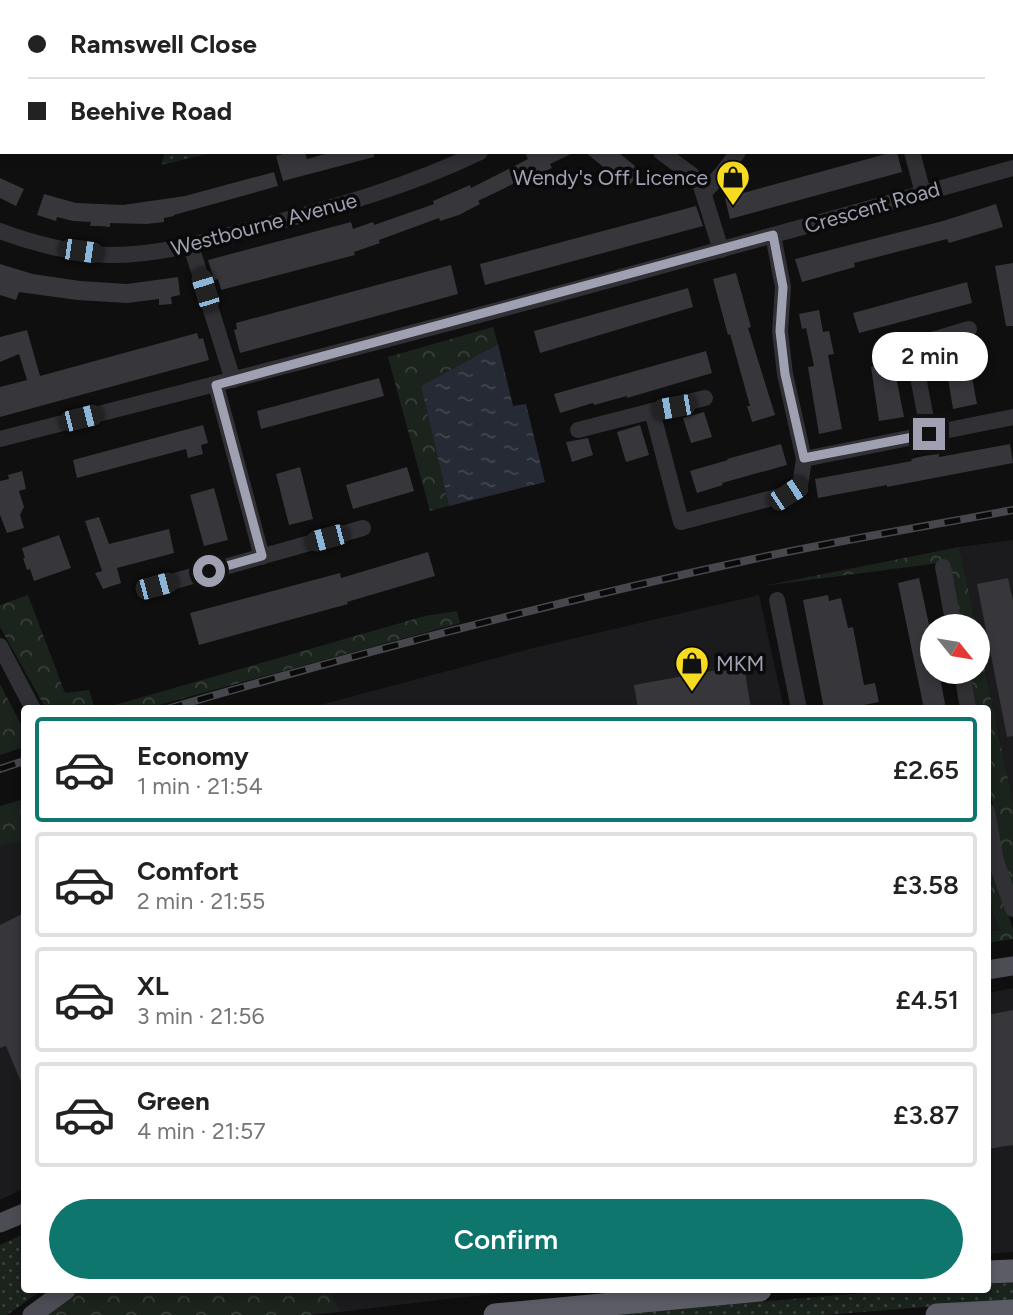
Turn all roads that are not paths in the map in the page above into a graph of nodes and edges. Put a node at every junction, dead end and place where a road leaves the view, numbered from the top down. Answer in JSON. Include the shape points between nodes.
{"nodes":[{"id":1,"x":476,"y":154,"type":"edge"},
{"id":2,"x":664,"y":154,"type":"edge"},
{"id":3,"x":736,"y":154,"type":"edge"},
{"id":4,"x":913,"y":154,"type":"edge"},
{"id":5,"x":1013,"y":168,"type":"edge"},
{"id":6,"x":704,"y":193,"type":"junction"},
{"id":7,"x":923,"y":193,"type":"junction"},
{"id":8,"x":0,"y":231,"type":"edge"},
{"id":9,"x":773,"y":235,"type":"junction"},
{"id":10,"x":191,"y":246,"type":"junction"},
{"id":11,"x":721,"y":250,"type":"junction"},
{"id":12,"x":969,"y":329,"type":"dead end"},
{"id":13,"x":912,"y":346,"type":"junction"},
{"id":14,"x":883,"y":354,"type":"dead end"},
{"id":15,"x":233,"y":380,"type":"junction"},
{"id":16,"x":216,"y":385,"type":"junction"},
{"id":17,"x":705,"y":398,"type":"dead end"},
{"id":18,"x":652,"y":411,"type":"junction"},
{"id":19,"x":1013,"y":417,"type":"edge"},
{"id":20,"x":578,"y":430,"type":"dead end"},
{"id":21,"x":929,"y":434,"type":"junction"},
{"id":22,"x":0,"y":439,"type":"edge"},
{"id":23,"x":804,"y":458,"type":"junction"},
{"id":24,"x":354,"y":549,"type":"dead end"},
{"id":25,"x":262,"y":556,"type":"junction"},
{"id":26,"x":943,"y":567,"type":"dead end"},
{"id":27,"x":156,"y":586,"type":"dead end"},
{"id":28,"x":777,"y":600,"type":"dead end"},
{"id":29,"x":952,"y":614,"type":"edge"},
{"id":30,"x":0,"y":646,"type":"edge"},
{"id":31,"x":964,"y":684,"type":"edge"},
{"id":32,"x":31,"y":705,"type":"edge"},
{"id":33,"x":798,"y":705,"type":"edge"},
{"id":34,"x":967,"y":705,"type":"edge"},
{"id":35,"x":991,"y":859,"type":"edge"},
{"id":36,"x":1013,"y":909,"type":"edge"},
{"id":37,"x":1013,"y":966,"type":"edge"},
{"id":38,"x":991,"y":969,"type":"edge"},
{"id":39,"x":21,"y":1214,"type":"edge"},
{"id":40,"x":0,"y":1223,"type":"edge"},
{"id":41,"x":21,"y":1224,"type":"edge"},
{"id":42,"x":0,"y":1231,"type":"edge"},
{"id":43,"x":1013,"y":1271,"type":"edge"},
{"id":44,"x":991,"y":1272,"type":"edge"},
{"id":45,"x":62,"y":1293,"type":"edge"},
{"id":46,"x":728,"y":1293,"type":"edge"},
{"id":47,"x":1013,"y":1311,"type":"edge"},
{"id":48,"x":32,"y":1315,"type":"edge"},
{"id":49,"x":495,"y":1315,"type":"edge"},
{"id":50,"x":937,"y":1315,"type":"edge"}],
"edges":[{"from":1,"to":10,"type":"street","name":"Westbourne Avenue","via":[[373,195]]},
{"from":2,"to":6,"type":"street","via":[[692,175]]},
{"from":3,"to":6,"type":"street"},
{"from":4,"to":7,"type":"street"},
{"from":5,"to":7,"type":"street","name":"Crescent Road"},
{"from":6,"to":11,"type":"street"},
{"from":7,"to":9,"type":"street","name":"Crescent Road"},
{"from":8,"to":10,"type":"street","name":"Westbourne Avenue","via":[[54,248],[108,255]]},
{"from":9,"to":11,"type":"street","name":"Crescent Road"},
{"from":9,"to":23,"type":"street","via":[[783,287],[780,331],[785,374]]},
{"from":10,"to":15,"type":"street"},
{"from":11,"to":15,"type":"street","name":"Crescent Road"},
{"from":12,"to":13,"type":"street"},
{"from":13,"to":14,"type":"street"},
{"from":13,"to":21,"type":"street"},
{"from":15,"to":16,"type":"street","name":"Crescent Road"},
{"from":16,"to":22,"type":"street","name":"Crescent Road"},
{"from":16,"to":25,"type":"street"},
{"from":17,"to":18,"type":"street"},
{"from":18,"to":20,"type":"street"},
{"from":18,"to":23,"type":"street","via":[[681,523],[788,494],[800,486]]},
{"from":19,"to":21,"type":"street"},
{"from":21,"to":23,"type":"street"},
{"from":24,"to":25,"type":"street","via":[[356,530]]},
{"from":25,"to":27,"type":"street"},
{"from":26,"to":29,"type":"street"},
{"from":28,"to":33,"type":"street"},
{"from":30,"to":32,"type":"street"},
{"from":31,"to":34,"type":"street"},
{"from":35,"to":36,"type":"street"},
{"from":37,"to":38,"type":"main road"},
{"from":39,"to":40,"type":"main road"},
{"from":41,"to":42,"type":"main road"},
{"from":43,"to":44,"type":"highway"},
{"from":45,"to":48,"type":"main road"},
{"from":46,"to":49,"type":"highway"},
{"from":47,"to":50,"type":"highway"}]}
